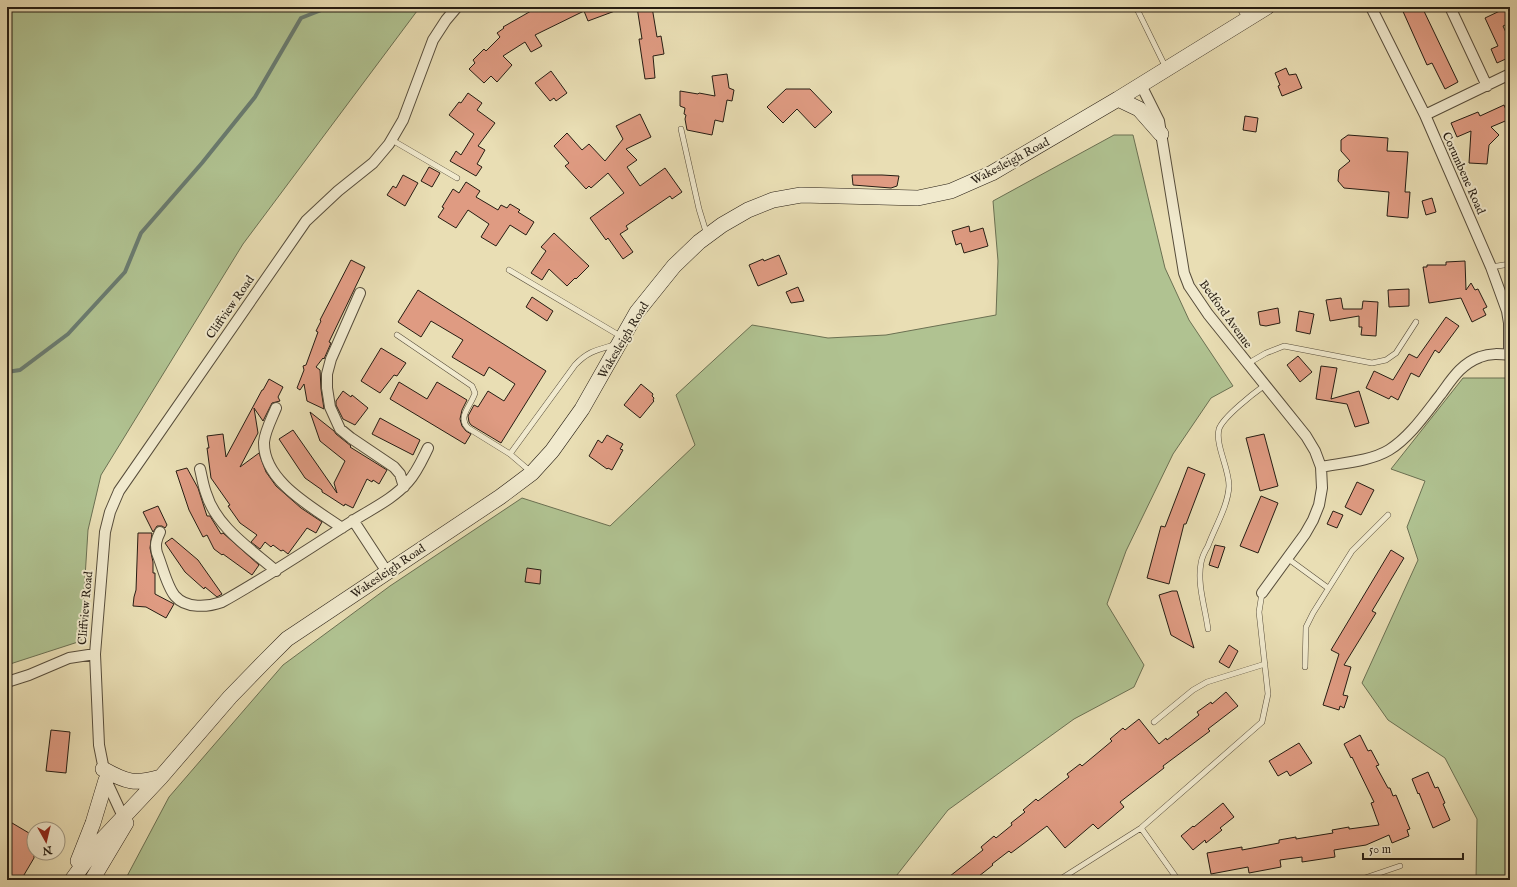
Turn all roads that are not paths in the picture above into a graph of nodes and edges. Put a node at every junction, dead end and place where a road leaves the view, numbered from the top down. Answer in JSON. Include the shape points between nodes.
{"nodes":[{"id":1,"x":457,"y":7,"type":"edge"},
{"id":2,"x":1136,"y":7,"type":"edge"},
{"id":3,"x":1267,"y":7,"type":"edge"},
{"id":4,"x":1371,"y":7,"type":"edge"},
{"id":5,"x":1450,"y":7,"type":"edge"},
{"id":6,"x":1243,"y":13,"type":"edge"},
{"id":7,"x":1167,"y":69,"type":"junction"},
{"id":8,"x":1510,"y":74,"type":"edge"},
{"id":9,"x":1141,"y":85,"type":"junction"},
{"id":10,"x":1487,"y":86,"type":"junction"},
{"id":11,"x":1118,"y":98,"type":"junction"},
{"id":12,"x":1425,"y":115,"type":"junction"},
{"id":13,"x":681,"y":129,"type":"dead end"},
{"id":14,"x":1161,"y":134,"type":"junction"},
{"id":15,"x":392,"y":140,"type":"junction"},
{"id":16,"x":457,"y":178,"type":"dead end"},
{"id":17,"x":708,"y":236,"type":"junction"},
{"id":18,"x":1510,"y":264,"type":"edge"},
{"id":19,"x":1491,"y":267,"type":"junction"},
{"id":20,"x":509,"y":270,"type":"dead end"},
{"id":21,"x":360,"y":294,"type":"dead end"},
{"id":22,"x":1416,"y":322,"type":"dead end"},
{"id":23,"x":397,"y":335,"type":"dead end"},
{"id":24,"x":621,"y":341,"type":"junction"},
{"id":25,"x":1510,"y":355,"type":"edge"},
{"id":26,"x":1247,"y":364,"type":"junction"},
{"id":27,"x":1265,"y":385,"type":"junction"},
{"id":28,"x":276,"y":408,"type":"dead end"},
{"id":29,"x":428,"y":448,"type":"dead end"},
{"id":30,"x":510,"y":454,"type":"junction"},
{"id":31,"x":1321,"y":467,"type":"junction"},
{"id":32,"x":200,"y":469,"type":"dead end"},
{"id":33,"x":532,"y":473,"type":"junction"},
{"id":34,"x":404,"y":487,"type":"junction"},
{"id":35,"x":1388,"y":515,"type":"dead end"},
{"id":36,"x":353,"y":520,"type":"junction"},
{"id":37,"x":342,"y":528,"type":"junction"},
{"id":38,"x":160,"y":532,"type":"dead end"},
{"id":39,"x":1286,"y":558,"type":"junction"},
{"id":40,"x":276,"y":570,"type":"junction"},
{"id":41,"x":387,"y":572,"type":"junction"},
{"id":42,"x":1328,"y":588,"type":"junction"},
{"id":43,"x":1262,"y":593,"type":"joint"},
{"id":44,"x":1208,"y":629,"type":"dead end"},
{"id":45,"x":95,"y":654,"type":"junction"},
{"id":46,"x":1265,"y":664,"type":"junction"},
{"id":47,"x":1304,"y":667,"type":"dead end"},
{"id":48,"x":7,"y":682,"type":"edge"},
{"id":49,"x":1154,"y":722,"type":"dead end"},
{"id":50,"x":105,"y":774,"type":"junction"},
{"id":51,"x":161,"y":777,"type":"junction"},
{"id":52,"x":124,"y":820,"type":"junction"},
{"id":53,"x":1141,"y":828,"type":"junction"},
{"id":54,"x":1400,"y":866,"type":"dead end"},
{"id":55,"x":71,"y":880,"type":"edge"},
{"id":56,"x":92,"y":880,"type":"edge"},
{"id":57,"x":1059,"y":880,"type":"edge"},
{"id":58,"x":1178,"y":880,"type":"edge"},
{"id":59,"x":1359,"y":880,"type":"edge"}],
"edges":[{"from":1,"to":15,"type":"street","name":"Cliffview Road","via":[[433,40],[415,91]]},
{"from":2,"to":7,"type":"lane"},
{"from":3,"to":6,"type":"main road","name":"Wakesleigh Road"},
{"from":4,"to":12,"type":"street","name":"Corumbene Road"},
{"from":5,"to":10,"type":"street"},
{"from":6,"to":7,"type":"main road","name":"Wakesleigh Road"},
{"from":7,"to":9,"type":"main road","name":"Wakesleigh Road"},
{"from":8,"to":10,"type":"street"},
{"from":9,"to":11,"type":"main road","name":"Wakesleigh Road"},
{"from":9,"to":14,"type":"street","name":"Bedford Avenue","via":[[1159,121]]},
{"from":10,"to":12,"type":"street"},
{"from":11,"to":14,"type":"main road","via":[[1139,109]]},
{"from":11,"to":17,"type":"main road","name":"Wakesleigh Road","via":[[992,173],[951,191],[918,198],[801,195],[773,200],[748,210]]},
{"from":12,"to":19,"type":"street","name":"Corumbene Road"},
{"from":13,"to":17,"type":"lane","via":[[699,209]]},
{"from":14,"to":26,"type":"street","name":"Bedford Avenue","via":[[1184,273],[1189,286],[1208,314]]},
{"from":15,"to":16,"type":"lane"},
{"from":15,"to":45,"type":"street","name":"Cliffview Road","via":[[373,163],[306,221],[119,491],[105,532]]},
{"from":17,"to":24,"type":"main road","name":"Wakesleigh Road","via":[[674,266],[637,312]]},
{"from":18,"to":19,"type":"lane"},
{"from":19,"to":25,"type":"street","name":"Corumbene Road","via":[[1507,310]]},
{"from":20,"to":24,"type":"lane"},
{"from":21,"to":34,"type":"street","via":[[331,359],[327,374],[330,407],[340,430],[394,467],[400,474]]},
{"from":22,"to":26,"type":"lane","via":[[1396,353],[1386,360],[1372,363],[1284,346]]},
{"from":23,"to":30,"type":"lane","via":[[472,386],[475,393],[462,418],[464,424]]},
{"from":24,"to":30,"type":"lane","via":[[583,356]]},
{"from":24,"to":33,"type":"main road","name":"Wakesleigh Road","via":[[582,409],[552,451]]},
{"from":25,"to":31,"type":"street","via":[[1480,356],[1460,368],[1410,431],[1388,450],[1377,455]]},
{"from":26,"to":27,"type":"street","name":"Bedford Avenue"},
{"from":27,"to":31,"type":"street","name":"Bedford Avenue","via":[[1306,436],[1316,451]]},
{"from":27,"to":44,"type":"lane","via":[[1248,398],[1219,428],[1228,486],[1226,500],[1201,561],[1200,576]]},
{"from":28,"to":37,"type":"street","via":[[264,442],[273,471],[291,492]]},
{"from":29,"to":34,"type":"street","via":[[416,472]]},
{"from":30,"to":33,"type":"lane"},
{"from":31,"to":39,"type":"street","name":"Bedford Avenue","via":[[1322,488],[1319,505],[1305,534]]},
{"from":32,"to":40,"type":"street","via":[[206,494],[219,519]]},
{"from":33,"to":41,"type":"main road","name":"Wakesleigh Road"},
{"from":34,"to":36,"type":"street","via":[[385,502]]},
{"from":35,"to":42,"type":"lane","via":[[1352,551]]},
{"from":36,"to":37,"type":"street"},
{"from":36,"to":41,"type":"street"},
{"from":37,"to":40,"type":"street"},
{"from":38,"to":40,"type":"street","via":[[156,540],[157,553],[172,590],[182,602],[208,606],[222,602]]},
{"from":39,"to":42,"type":"lane"},
{"from":39,"to":43,"type":"street","name":"Bedford Avenue"},
{"from":41,"to":51,"type":"main road","name":"Wakesleigh Road","via":[[287,639],[230,698]]},
{"from":42,"to":47,"type":"lane","via":[[1306,627]]},
{"from":43,"to":46,"type":"lane","via":[[1259,612]]},
{"from":45,"to":48,"type":"street","name":"Cliffview Road","via":[[69,658]]},
{"from":45,"to":50,"type":"street","name":"Cliffview Road","via":[[99,745]]},
{"from":46,"to":49,"type":"lane","via":[[1207,682],[1193,690]]},
{"from":46,"to":53,"type":"lane","via":[[1268,694],[1262,722]]},
{"from":50,"to":51,"type":"main road","via":[[138,782]]},
{"from":50,"to":52,"type":"street","name":"Cliffview Road"},
{"from":50,"to":55,"type":"main road","via":[[89,836]]},
{"from":51,"to":52,"type":"main road","name":"Wakesleigh Road"},
{"from":52,"to":55,"type":"main road","name":"Wakesleigh Road","via":[[99,843]]},
{"from":52,"to":56,"type":"main road","name":"Wakesleigh Road"},
{"from":53,"to":57,"type":"lane"},
{"from":53,"to":58,"type":"lane"},
{"from":54,"to":59,"type":"lane"}]}
